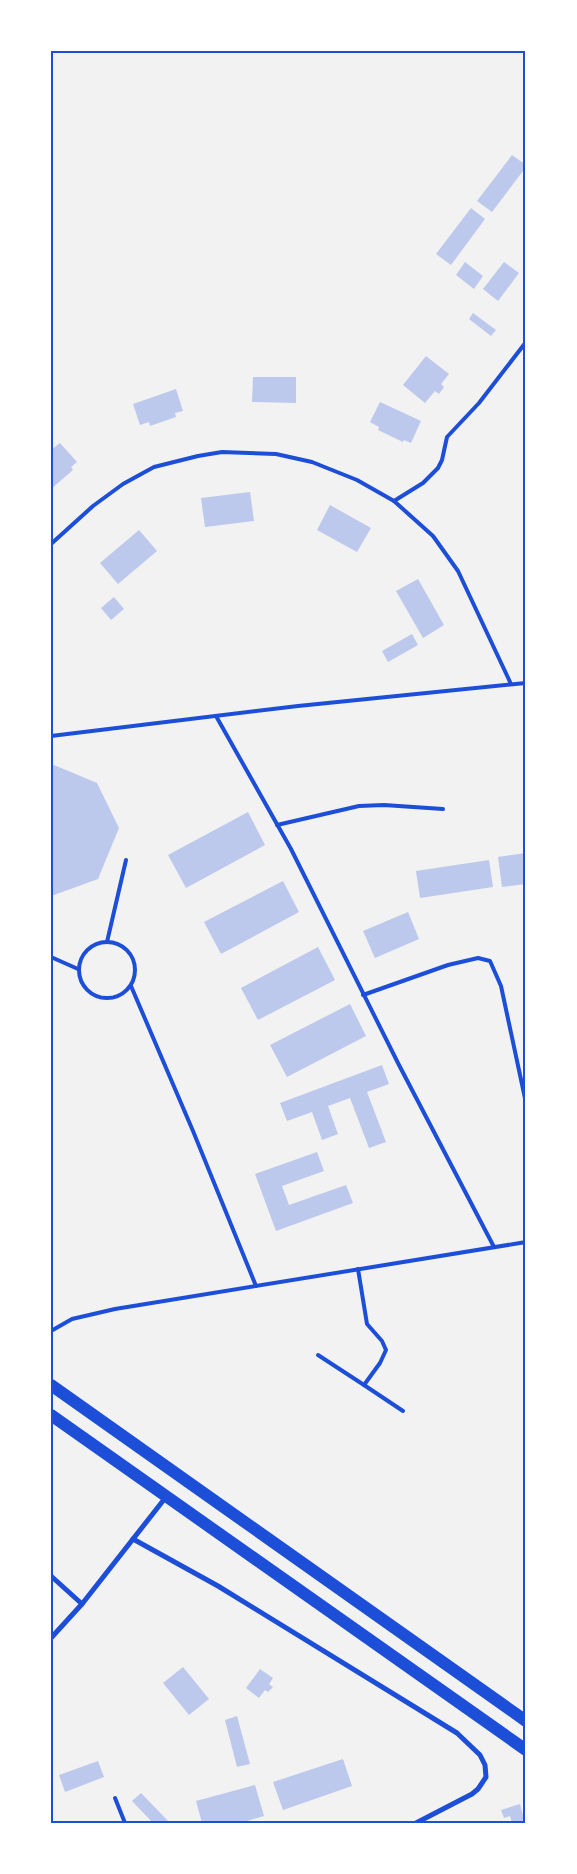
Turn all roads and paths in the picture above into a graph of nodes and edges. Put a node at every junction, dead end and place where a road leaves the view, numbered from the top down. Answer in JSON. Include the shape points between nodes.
{"nodes":[{"id":1,"x":526,"y":342,"type":"edge"},
{"id":2,"x":394,"y":501,"type":"junction"},
{"id":3,"x":51,"y":544,"type":"edge"},
{"id":4,"x":526,"y":683,"type":"edge"},
{"id":5,"x":511,"y":684,"type":"junction"},
{"id":6,"x":216,"y":716,"type":"junction"},
{"id":7,"x":51,"y":736,"type":"edge"},
{"id":8,"x":443,"y":809,"type":"dead end"},
{"id":9,"x":278,"y":825,"type":"junction"},
{"id":10,"x":126,"y":860,"type":"dead end"},
{"id":11,"x":107,"y":942,"type":"junction"},
{"id":12,"x":51,"y":957,"type":"edge"},
{"id":13,"x":78,"y":969,"type":"junction"},
{"id":14,"x":131,"y":986,"type":"junction"},
{"id":15,"x":363,"y":995,"type":"junction"},
{"id":16,"x":526,"y":1103,"type":"edge"},
{"id":17,"x":526,"y":1242,"type":"edge"},
{"id":18,"x":494,"y":1247,"type":"junction"},
{"id":19,"x":358,"y":1269,"type":"junction"},
{"id":20,"x":256,"y":1286,"type":"junction"},
{"id":21,"x":51,"y":1331,"type":"edge"},
{"id":22,"x":318,"y":1355,"type":"dead end"},
{"id":23,"x":51,"y":1385,"type":"edge"},
{"id":24,"x":364,"y":1385,"type":"junction"},
{"id":25,"x":403,"y":1411,"type":"dead end"},
{"id":26,"x":51,"y":1415,"type":"edge"},
{"id":27,"x":166,"y":1497,"type":"junction"},
{"id":28,"x":133,"y":1539,"type":"junction"},
{"id":29,"x":51,"y":1576,"type":"edge"},
{"id":30,"x":82,"y":1604,"type":"junction"},
{"id":31,"x":51,"y":1638,"type":"edge"},
{"id":32,"x":526,"y":1721,"type":"edge"},
{"id":33,"x":526,"y":1750,"type":"edge"},
{"id":34,"x":115,"y":1798,"type":"dead end"},
{"id":35,"x":125,"y":1823,"type":"edge"},
{"id":36,"x":416,"y":1823,"type":"edge"}],
"edges":[{"from":1,"to":2,"type":"lane","via":[[479,403],[447,437],[438,468],[423,483]]},
{"from":2,"to":3,"type":"lane","via":[[357,480],[312,462],[276,454],[222,452],[154,467],[123,484]]},
{"from":2,"to":5,"type":"lane","via":[[434,536],[451,560]]},
{"from":4,"to":5,"type":"lane"},
{"from":5,"to":6,"type":"lane"},
{"from":6,"to":7,"type":"lane"},
{"from":6,"to":9,"type":"lane"},
{"from":8,"to":9,"type":"lane","via":[[359,806]]},
{"from":9,"to":15,"type":"lane"},
{"from":10,"to":11,"type":"lane"},
{"from":11,"to":13,"type":"lane","via":[[94,945],[83,955]]},
{"from":11,"to":14,"type":"lane","via":[[122,946],[132,957],[135,972]]},
{"from":12,"to":13,"type":"lane"},
{"from":13,"to":14,"type":"lane","via":[[81,984],[91,994],[105,999],[120,996]]},
{"from":14,"to":20,"type":"lane"},
{"from":15,"to":16,"type":"lane","via":[[448,965],[478,958],[490,961],[501,986]]},
{"from":15,"to":18,"type":"lane"},
{"from":17,"to":18,"type":"lane"},
{"from":18,"to":19,"type":"lane"},
{"from":19,"to":20,"type":"lane"},
{"from":19,"to":24,"type":"lane","via":[[367,1324],[386,1350]]},
{"from":20,"to":21,"type":"lane","via":[[88,1314]]},
{"from":22,"to":24,"type":"lane"},
{"from":23,"to":32,"type":"highway"},
{"from":24,"to":25,"type":"lane"},
{"from":26,"to":27,"type":"highway"},
{"from":27,"to":28,"type":"street"},
{"from":27,"to":33,"type":"highway"},
{"from":28,"to":30,"type":"street"},
{"from":28,"to":36,"type":"street","via":[[218,1586],[456,1733],[480,1755],[486,1777],[478,1789]]},
{"from":29,"to":30,"type":"street"},
{"from":30,"to":31,"type":"street"},
{"from":34,"to":35,"type":"lane"}]}
